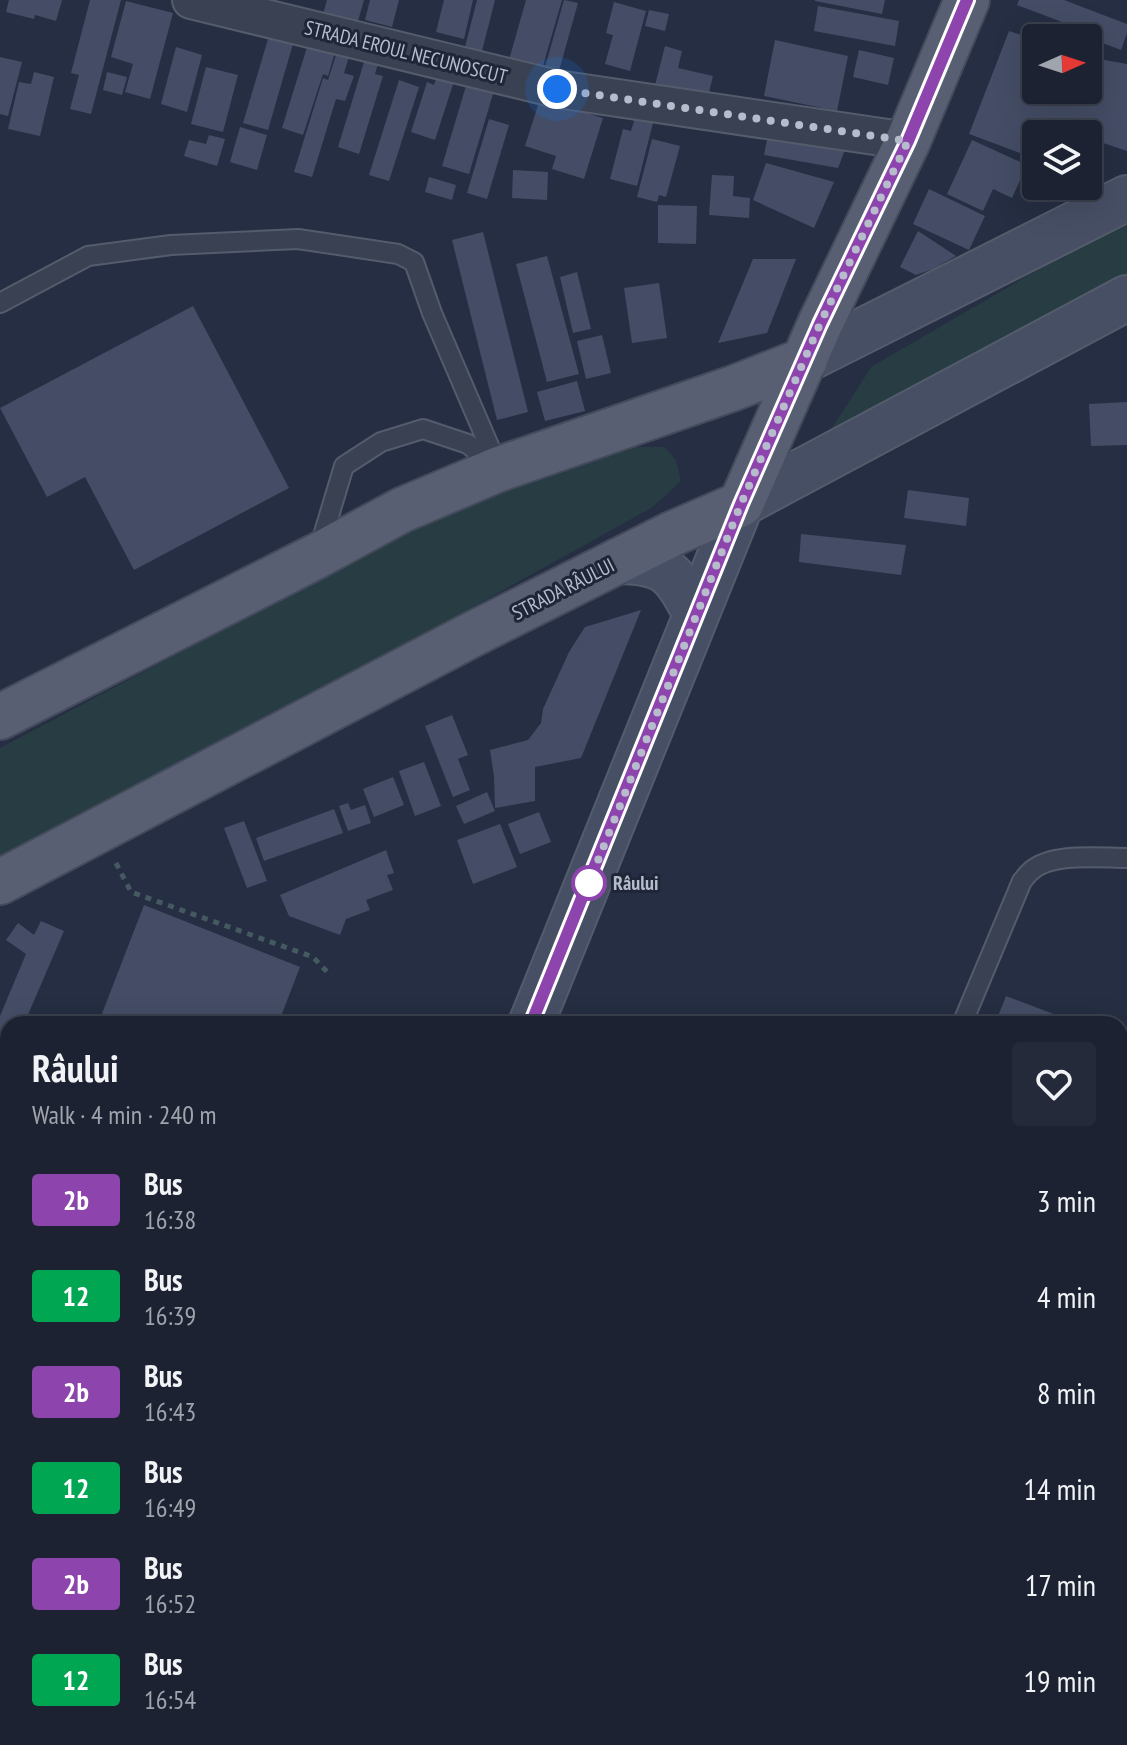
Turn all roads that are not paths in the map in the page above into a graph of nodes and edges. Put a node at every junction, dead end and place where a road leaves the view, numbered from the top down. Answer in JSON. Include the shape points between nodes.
{"nodes":[{"id":1,"x":191,"y":0,"type":"edge"},
{"id":2,"x":967,"y":0,"type":"edge"},
{"id":3,"x":908,"y":141,"type":"junction"},
{"id":4,"x":1127,"y":198,"type":"edge"},
{"id":5,"x":1127,"y":298,"type":"edge"},
{"id":6,"x":0,"y":303,"type":"edge"},
{"id":7,"x":805,"y":360,"type":"junction"},
{"id":8,"x":499,"y":469,"type":"junction"},
{"id":9,"x":741,"y":504,"type":"junction"},
{"id":10,"x":317,"y":556,"type":"junction"},
{"id":11,"x":618,"y":561,"type":"junction"},
{"id":12,"x":696,"y":614,"type":"junction"},
{"id":13,"x":0,"y":717,"type":"edge"},
{"id":14,"x":1127,"y":858,"type":"edge"},
{"id":15,"x":0,"y":882,"type":"edge"},
{"id":16,"x":534,"y":1016,"type":"edge"},
{"id":17,"x":965,"y":1016,"type":"edge"}],
"edges":[{"from":1,"to":3,"type":"street","name":"STRADA EROUL NECUNOSCUT","via":[[557,89]]},
{"from":2,"to":3,"type":"main road"},
{"from":3,"to":7,"type":"main road"},
{"from":4,"to":7,"type":"main road"},
{"from":5,"to":9,"type":"main road","name":"STRADA RÂULUI"},
{"from":6,"to":8,"type":"lane","via":[[88,256],[171,245],[298,239],[398,254],[414,262]]},
{"from":7,"to":8,"type":"main road"},
{"from":7,"to":9,"type":"main road"},
{"from":8,"to":10,"type":"main road","via":[[402,510]]},
{"from":8,"to":10,"type":"lane","via":[[468,444],[423,429],[381,442],[344,466]]},
{"from":9,"to":11,"type":"main road","name":"STRADA RÂULUI"},
{"from":9,"to":12,"type":"main road"},
{"from":10,"to":13,"type":"main road"},
{"from":11,"to":12,"type":"main road","via":[[659,566],[674,577]]},
{"from":11,"to":15,"type":"main road","name":"STRADA RÂULUI"},
{"from":12,"to":16,"type":"main road"},
{"from":14,"to":17,"type":"lane","via":[[1068,858],[1032,869],[1022,881]]}]}
